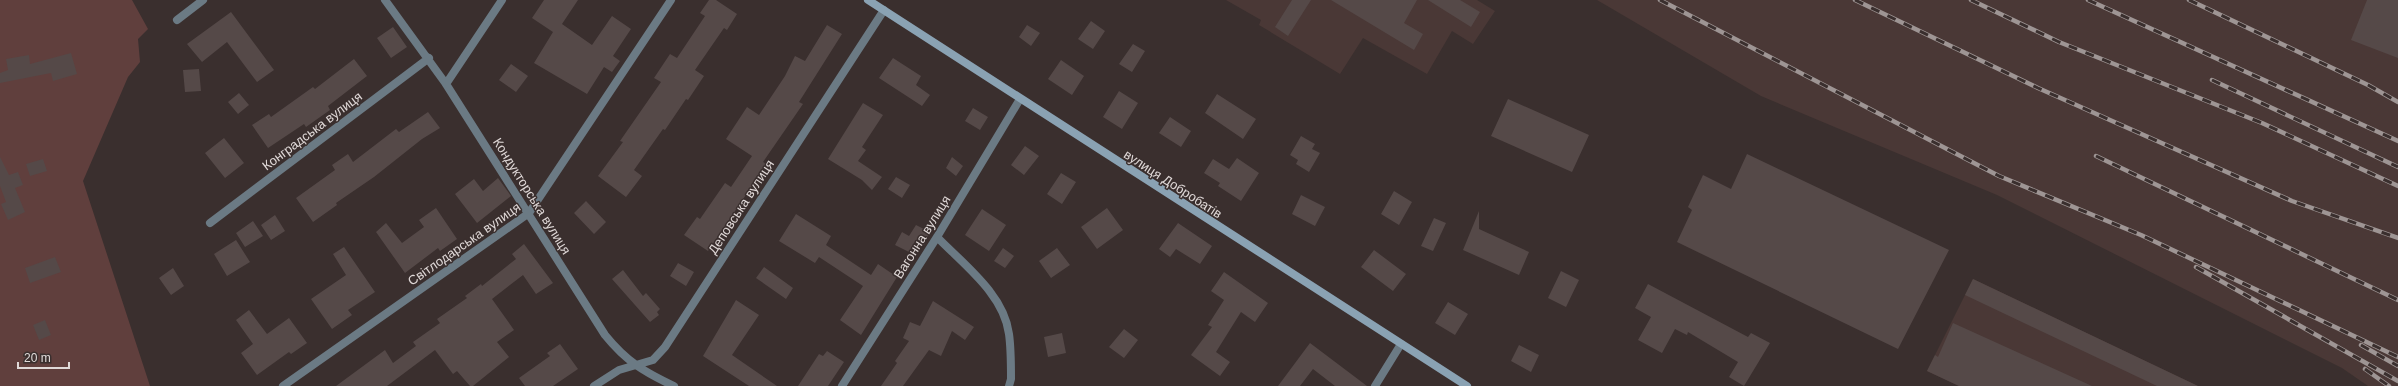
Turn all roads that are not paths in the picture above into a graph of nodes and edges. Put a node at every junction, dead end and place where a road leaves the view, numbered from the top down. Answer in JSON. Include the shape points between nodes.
{"nodes":[{"id":1,"x":203,"y":0,"type":"edge"},
{"id":2,"x":385,"y":0,"type":"edge"},
{"id":3,"x":502,"y":0,"type":"edge"},
{"id":4,"x":671,"y":0,"type":"edge"},
{"id":5,"x":868,"y":0,"type":"edge"},
{"id":6,"x":884,"y":10,"type":"junction"},
{"id":7,"x":178,"y":20,"type":"dead end"},
{"id":8,"x":429,"y":58,"type":"junction"},
{"id":9,"x":446,"y":84,"type":"junction"},
{"id":10,"x":1020,"y":99,"type":"junction"},
{"id":11,"x":529,"y":213,"type":"junction"},
{"id":12,"x":210,"y":223,"type":"dead end"},
{"id":13,"x":937,"y":237,"type":"junction"},
{"id":14,"x":1401,"y":344,"type":"junction"},
{"id":15,"x":635,"y":367,"type":"junction"},
{"id":16,"x":283,"y":386,"type":"edge"},
{"id":17,"x":594,"y":386,"type":"edge"},
{"id":18,"x":674,"y":386,"type":"edge"},
{"id":19,"x":842,"y":386,"type":"edge"},
{"id":20,"x":1009,"y":386,"type":"edge"},
{"id":21,"x":1375,"y":386,"type":"edge"},
{"id":22,"x":1467,"y":386,"type":"edge"}],
"edges":[{"from":1,"to":7,"type":"street"},
{"from":2,"to":8,"type":"street","name":"Кондукторська вулиця"},
{"from":3,"to":9,"type":"street"},
{"from":4,"to":11,"type":"street","name":"Світлодарська вулиця"},
{"from":5,"to":6,"type":"street","name":"вулиця Добробатів"},
{"from":6,"to":10,"type":"street","name":"вулиця Добробатів"},
{"from":6,"to":15,"type":"street","name":"Деповська вулиця","via":[[665,347],[653,360]]},
{"from":8,"to":9,"type":"street","name":"Кондукторська вулиця"},
{"from":8,"to":12,"type":"street","name":"Конградська вулиця"},
{"from":9,"to":11,"type":"street","name":"Кондукторська вулиця"},
{"from":10,"to":13,"type":"street","name":"Вагонна вулиця"},
{"from":10,"to":14,"type":"street","name":"вулиця Добробатів"},
{"from":11,"to":15,"type":"street","name":"Кондукторська вулиця","via":[[605,335],[618,352]]},
{"from":11,"to":16,"type":"street","name":"Світлодарська вулиця"},
{"from":13,"to":19,"type":"street","name":"Вагонна вулиця"},
{"from":13,"to":20,"type":"street","via":[[1000,306],[1009,333]]},
{"from":14,"to":21,"type":"street"},
{"from":14,"to":22,"type":"street","name":"вулиця Добробатів"},
{"from":15,"to":17,"type":"street","name":"Деповська вулиця","via":[[619,370]]},
{"from":15,"to":18,"type":"street","name":"Кондукторська вулиця"}]}
